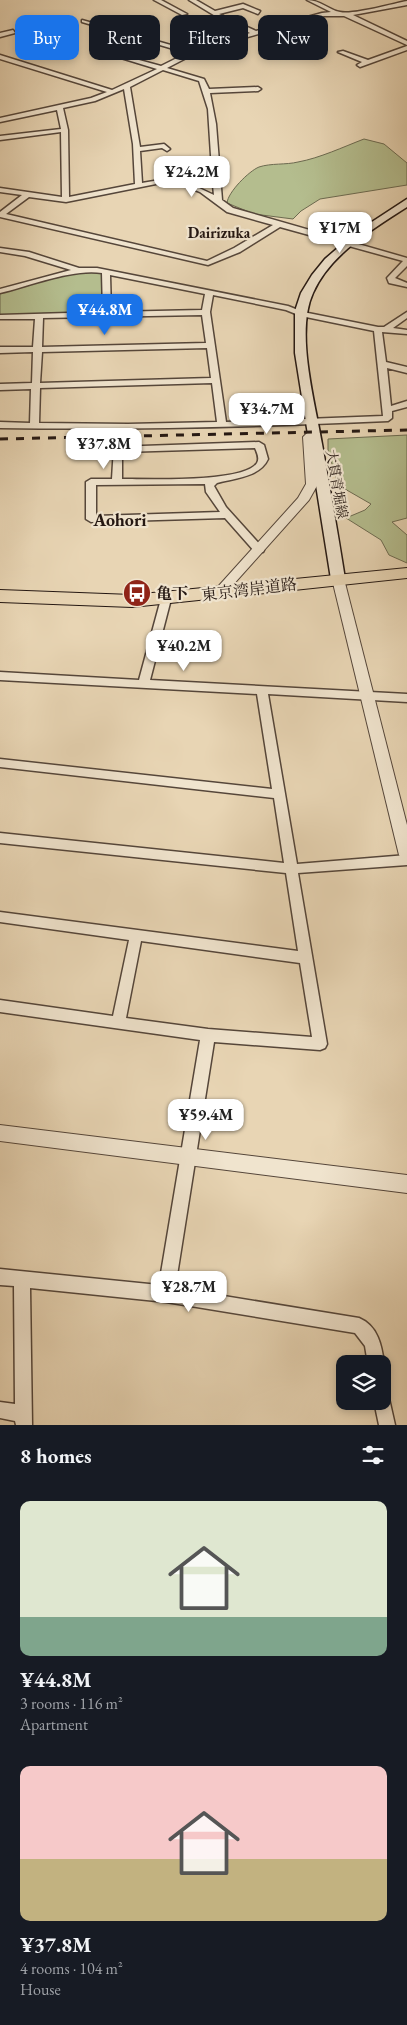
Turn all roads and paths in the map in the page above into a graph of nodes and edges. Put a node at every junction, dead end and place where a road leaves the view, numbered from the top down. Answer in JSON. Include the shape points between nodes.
{"nodes":[{"id":1,"x":157,"y":0,"type":"edge"},
{"id":2,"x":192,"y":0,"type":"edge"},
{"id":3,"x":310,"y":0,"type":"edge"},
{"id":4,"x":407,"y":4,"type":"edge"},
{"id":5,"x":258,"y":12,"type":"dead end"},
{"id":6,"x":214,"y":13,"type":"junction"},
{"id":7,"x":337,"y":13,"type":"junction"},
{"id":8,"x":184,"y":14,"type":"dead end"},
{"id":9,"x":345,"y":14,"type":"junction"},
{"id":10,"x":84,"y":21,"type":"dead end"},
{"id":11,"x":12,"y":32,"type":"dead end"},
{"id":12,"x":255,"y":33,"type":"junction"},
{"id":13,"x":0,"y":35,"type":"edge"},
{"id":14,"x":248,"y":35,"type":"edge"},
{"id":15,"x":405,"y":41,"type":"edge"},
{"id":16,"x":170,"y":46,"type":"edge"},
{"id":17,"x":407,"y":48,"type":"edge"},
{"id":18,"x":341,"y":52,"type":"dead end"},
{"id":19,"x":1,"y":57,"type":"edge"},
{"id":20,"x":132,"y":60,"type":"edge"},
{"id":21,"x":178,"y":60,"type":"edge"},
{"id":22,"x":160,"y":69,"type":"junction"},
{"id":23,"x":127,"y":86,"type":"junction"},
{"id":24,"x":258,"y":89,"type":"dead end"},
{"id":25,"x":207,"y":91,"type":"junction"},
{"id":26,"x":113,"y":92,"type":"junction"},
{"id":27,"x":59,"y":108,"type":"junction"},
{"id":28,"x":0,"y":120,"type":"edge"},
{"id":29,"x":65,"y":130,"type":"junction"},
{"id":30,"x":0,"y":138,"type":"edge"},
{"id":31,"x":167,"y":149,"type":"dead end"},
{"id":32,"x":136,"y":150,"type":"junction"},
{"id":33,"x":215,"y":173,"type":"junction"},
{"id":34,"x":171,"y":179,"type":"junction"},
{"id":35,"x":139,"y":185,"type":"junction"},
{"id":36,"x":0,"y":190,"type":"edge"},
{"id":37,"x":26,"y":195,"type":"junction"},
{"id":38,"x":66,"y":200,"type":"junction"},
{"id":39,"x":218,"y":200,"type":"junction"},
{"id":40,"x":407,"y":202,"type":"edge"},
{"id":41,"x":0,"y":215,"type":"edge"},
{"id":42,"x":281,"y":223,"type":"junction"},
{"id":43,"x":348,"y":245,"type":"junction"},
{"id":44,"x":0,"y":250,"type":"edge"},
{"id":45,"x":407,"y":261,"type":"edge"},
{"id":46,"x":79,"y":270,"type":"junction"},
{"id":47,"x":106,"y":272,"type":"junction"},
{"id":48,"x":407,"y":285,"type":"edge"},
{"id":49,"x":0,"y":291,"type":"edge"},
{"id":50,"x":209,"y":293,"type":"junction"},
{"id":51,"x":206,"y":312,"type":"junction"},
{"id":52,"x":108,"y":314,"type":"junction"},
{"id":53,"x":301,"y":314,"type":"junction"},
{"id":54,"x":407,"y":314,"type":"edge"},
{"id":55,"x":39,"y":316,"type":"junction"},
{"id":56,"x":0,"y":317,"type":"edge"},
{"id":57,"x":378,"y":329,"type":"junction"},
{"id":58,"x":387,"y":329,"type":"junction"},
{"id":59,"x":407,"y":332,"type":"edge"},
{"id":60,"x":211,"y":345,"type":"junction"},
{"id":61,"x":37,"y":349,"type":"junction"},
{"id":62,"x":0,"y":350,"type":"edge"},
{"id":63,"x":382,"y":364,"type":"junction"},
{"id":64,"x":407,"y":370,"type":"edge"},
{"id":65,"x":215,"y":380,"type":"junction"},
{"id":66,"x":34,"y":386,"type":"junction"},
{"id":67,"x":0,"y":387,"type":"edge"},
{"id":68,"x":407,"y":404,"type":"edge"},
{"id":69,"x":387,"y":410,"type":"junction"},
{"id":70,"x":222,"y":424,"type":"junction"},
{"id":71,"x":0,"y":425,"type":"edge"},
{"id":72,"x":34,"y":425,"type":"junction"},
{"id":73,"x":313,"y":428,"type":"junction"},
{"id":74,"x":117,"y":481,"type":"junction"},
{"id":75,"x":214,"y":481,"type":"junction"},
{"id":76,"x":228,"y":515,"type":"junction"},
{"id":77,"x":259,"y":550,"type":"junction"},
{"id":78,"x":407,"y":573,"type":"edge"},
{"id":79,"x":338,"y":579,"type":"junction"},
{"id":80,"x":220,"y":593,"type":"junction"},
{"id":81,"x":0,"y":596,"type":"edge"},
{"id":82,"x":166,"y":599,"type":"junction"},
{"id":83,"x":0,"y":676,"type":"edge"},
{"id":84,"x":144,"y":682,"type":"junction"},
{"id":85,"x":262,"y":690,"type":"junction"},
{"id":86,"x":367,"y":696,"type":"junction"},
{"id":87,"x":407,"y":698,"type":"edge"},
{"id":88,"x":0,"y":764,"type":"edge"},
{"id":89,"x":279,"y":794,"type":"junction"},
{"id":90,"x":0,"y":838,"type":"edge"},
{"id":91,"x":407,"y":855,"type":"edge"},
{"id":92,"x":407,"y":860,"type":"edge"},
{"id":93,"x":292,"y":868,"type":"junction"},
{"id":94,"x":0,"y":917,"type":"edge"},
{"id":95,"x":136,"y":935,"type":"junction"},
{"id":96,"x":306,"y":958,"type":"junction"},
{"id":97,"x":0,"y":1006,"type":"edge"},
{"id":98,"x":118,"y":1023,"type":"junction"},
{"id":99,"x":208,"y":1035,"type":"junction"},
{"id":100,"x":0,"y":1133,"type":"edge"},
{"id":101,"x":190,"y":1155,"type":"junction"},
{"id":102,"x":407,"y":1184,"type":"edge"},
{"id":103,"x":0,"y":1277,"type":"edge"},
{"id":104,"x":22,"y":1280,"type":"junction"},
{"id":105,"x":166,"y":1294,"type":"junction"},
{"id":106,"x":375,"y":1355,"type":"edge"},
{"id":107,"x":0,"y":1410,"type":"edge"},
{"id":108,"x":384,"y":1410,"type":"edge"},
{"id":109,"x":23,"y":1419,"type":"edge"},
{"id":110,"x":387,"y":1425,"type":"edge"}],
"edges":[{"from":1,"to":8,"type":"street"},
{"from":2,"to":6,"type":"street"},
{"from":3,"to":7,"type":"street"},
{"from":4,"to":9,"type":"street"},
{"from":5,"to":6,"type":"street","via":[[243,6]]},
{"from":6,"to":12,"type":"street"},
{"from":7,"to":9,"type":"street"},
{"from":7,"to":12,"type":"street"},
{"from":9,"to":15,"type":"street"},
{"from":10,"to":16,"type":"street"},
{"from":11,"to":13,"type":"street"},
{"from":12,"to":14,"type":"street"},
{"from":17,"to":18,"type":"street","via":[[364,63]]},
{"from":19,"to":26,"type":"street"},
{"from":20,"to":22,"type":"street"},
{"from":21,"to":22,"type":"street"},
{"from":22,"to":23,"type":"street"},
{"from":22,"to":25,"type":"street","via":[[202,80]]},
{"from":23,"to":26,"type":"street"},
{"from":23,"to":32,"type":"street"},
{"from":24,"to":25,"type":"street"},
{"from":25,"to":33,"type":"street"},
{"from":26,"to":27,"type":"street"},
{"from":27,"to":28,"type":"street"},
{"from":27,"to":29,"type":"street"},
{"from":29,"to":30,"type":"street"},
{"from":29,"to":38,"type":"street"},
{"from":31,"to":32,"type":"street","via":[[164,146]]},
{"from":32,"to":35,"type":"street"},
{"from":33,"to":34,"type":"street"},
{"from":33,"to":39,"type":"street"},
{"from":34,"to":35,"type":"street"},
{"from":34,"to":39,"type":"street"},
{"from":35,"to":38,"type":"street"},
{"from":36,"to":37,"type":"street"},
{"from":37,"to":38,"type":"street"},
{"from":37,"to":41,"type":"street"},
{"from":39,"to":42,"type":"street","via":[[230,210]]},
{"from":40,"to":43,"type":"main road","name":"大貫青堀線"},
{"from":41,"to":42,"type":"street","via":[[208,264]]},
{"from":42,"to":43,"type":"street"},
{"from":43,"to":45,"type":"street"},
{"from":43,"to":53,"type":"main road","name":"大貫青堀線","via":[[315,278],[305,296]]},
{"from":44,"to":46,"type":"street","via":[[26,254]]},
{"from":45,"to":48,"type":"street","via":[[391,278]]},
{"from":46,"to":47,"type":"street"},
{"from":46,"to":49,"type":"street"},
{"from":47,"to":50,"type":"street"},
{"from":47,"to":52,"type":"street"},
{"from":50,"to":51,"type":"street"},
{"from":50,"to":53,"type":"street","via":[[288,308]]},
{"from":51,"to":52,"type":"street"},
{"from":51,"to":60,"type":"street"},
{"from":52,"to":55,"type":"street"},
{"from":53,"to":57,"type":"street"},
{"from":53,"to":73,"type":"main road","name":"大貫青堀線","via":[[302,353]]},
{"from":54,"to":58,"type":"street"},
{"from":55,"to":56,"type":"street"},
{"from":55,"to":61,"type":"street"},
{"from":57,"to":58,"type":"street"},
{"from":57,"to":63,"type":"street"},
{"from":58,"to":59,"type":"street"},
{"from":60,"to":61,"type":"street"},
{"from":60,"to":65,"type":"street"},
{"from":61,"to":62,"type":"street"},
{"from":61,"to":66,"type":"street"},
{"from":63,"to":64,"type":"street"},
{"from":63,"to":69,"type":"street"},
{"from":65,"to":66,"type":"street"},
{"from":65,"to":70,"type":"street"},
{"from":66,"to":67,"type":"street"},
{"from":66,"to":72,"type":"street"},
{"from":68,"to":69,"type":"street"},
{"from":69,"to":73,"type":"street","via":[[388,418]]},
{"from":70,"to":72,"type":"street"},
{"from":70,"to":73,"type":"street"},
{"from":71,"to":72,"type":"street"},
{"from":73,"to":77,"type":"street","via":[[309,437],[312,484]]},
{"from":73,"to":79,"type":"main road","name":"大貫青堀線"},
{"from":74,"to":75,"type":"street"},
{"from":74,"to":75,"type":"street","via":[[117,449],[258,445],[263,459],[260,466]]},
{"from":74,"to":76,"type":"street","via":[[91,482],[90,519]]},
{"from":75,"to":76,"type":"street","via":[[209,485],[210,490]]},
{"from":76,"to":77,"type":"street"},
{"from":77,"to":80,"type":"street"},
{"from":78,"to":79,"type":"highway","name":"東京湾岸道路"},
{"from":79,"to":80,"type":"highway","name":"東京湾岸道路"},
{"from":79,"to":86,"type":"street"},
{"from":80,"to":82,"type":"highway","name":"東京湾岸道路"},
{"from":81,"to":82,"type":"highway","name":"東京湾岸道路"},
{"from":82,"to":84,"type":"street"},
{"from":83,"to":84,"type":"street"},
{"from":84,"to":85,"type":"street"},
{"from":85,"to":86,"type":"street"},
{"from":85,"to":89,"type":"street"},
{"from":86,"to":87,"type":"street"},
{"from":86,"to":91,"type":"street"},
{"from":88,"to":89,"type":"street"},
{"from":89,"to":93,"type":"street"},
{"from":90,"to":93,"type":"street"},
{"from":92,"to":93,"type":"street"},
{"from":93,"to":96,"type":"street"},
{"from":94,"to":95,"type":"street"},
{"from":95,"to":96,"type":"street"},
{"from":95,"to":98,"type":"street"},
{"from":96,"to":99,"type":"street","via":[[320,1044]]},
{"from":97,"to":98,"type":"street"},
{"from":98,"to":99,"type":"street"},
{"from":99,"to":101,"type":"street"},
{"from":100,"to":101,"type":"street"},
{"from":101,"to":102,"type":"street"},
{"from":101,"to":105,"type":"street"},
{"from":103,"to":104,"type":"street"},
{"from":104,"to":105,"type":"street"},
{"from":104,"to":109,"type":"street"},
{"from":105,"to":106,"type":"street","via":[[359,1326],[373,1343]]},
{"from":107,"to":109,"type":"street"},
{"from":108,"to":110,"type":"street"}]}
